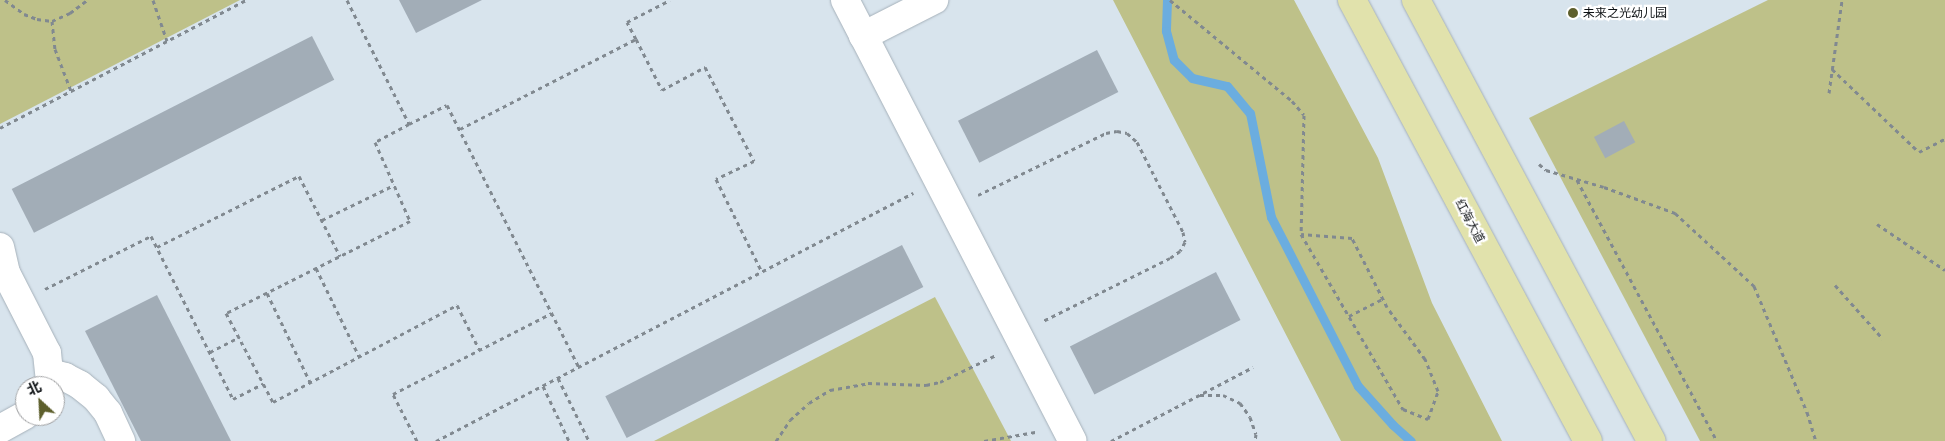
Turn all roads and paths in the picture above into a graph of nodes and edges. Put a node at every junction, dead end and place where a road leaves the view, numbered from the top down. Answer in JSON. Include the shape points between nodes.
{"nodes":[{"id":1,"x":5,"y":0,"type":"edge"},
{"id":2,"x":87,"y":0,"type":"edge"},
{"id":3,"x":153,"y":0,"type":"edge"},
{"id":4,"x":246,"y":0,"type":"edge"},
{"id":5,"x":346,"y":0,"type":"edge"},
{"id":6,"x":670,"y":0,"type":"edge"},
{"id":7,"x":895,"y":0,"type":"edge"},
{"id":8,"x":934,"y":0,"type":"edge"},
{"id":9,"x":1170,"y":0,"type":"edge"},
{"id":10,"x":1352,"y":0,"type":"edge"},
{"id":11,"x":1416,"y":0,"type":"edge"},
{"id":12,"x":1842,"y":0,"type":"edge"},
{"id":13,"x":854,"y":19,"type":"edge"},
{"id":14,"x":52,"y":21,"type":"junction"},
{"id":15,"x":636,"y":39,"type":"junction"},
{"id":16,"x":166,"y":41,"type":"junction"},
{"id":17,"x":1832,"y":69,"type":"junction"},
{"id":18,"x":71,"y":91,"type":"junction"},
{"id":19,"x":1829,"y":93,"type":"dead end"},
{"id":20,"x":410,"y":124,"type":"junction"},
{"id":21,"x":0,"y":128,"type":"edge"},
{"id":22,"x":460,"y":129,"type":"junction"},
{"id":23,"x":1945,"y":139,"type":"edge"},
{"id":24,"x":1531,"y":159,"type":"dead end"},
{"id":25,"x":1576,"y":178,"type":"junction"},
{"id":26,"x":938,"y":180,"type":"junction"},
{"id":27,"x":394,"y":185,"type":"junction"},
{"id":28,"x":952,"y":208,"type":"junction"},
{"id":29,"x":322,"y":220,"type":"junction"},
{"id":30,"x":1877,"y":224,"type":"dead end"},
{"id":31,"x":1301,"y":234,"type":"junction"},
{"id":32,"x":0,"y":246,"type":"edge"},
{"id":33,"x":156,"y":247,"type":"junction"},
{"id":34,"x":340,"y":256,"type":"junction"},
{"id":35,"x":316,"y":268,"type":"junction"},
{"id":36,"x":1945,"y":270,"type":"edge"},
{"id":37,"x":762,"y":272,"type":"junction"},
{"id":38,"x":1835,"y":285,"type":"dead end"},
{"id":39,"x":267,"y":293,"type":"junction"},
{"id":40,"x":1383,"y":299,"type":"junction"},
{"id":41,"x":20,"y":301,"type":"junction"},
{"id":42,"x":552,"y":313,"type":"junction"},
{"id":43,"x":1349,"y":316,"type":"junction"},
{"id":44,"x":239,"y":337,"type":"junction"},
{"id":45,"x":1020,"y":338,"type":"junction"},
{"id":46,"x":1883,"y":339,"type":"dead end"},
{"id":47,"x":479,"y":350,"type":"junction"},
{"id":48,"x":210,"y":352,"type":"junction"},
{"id":49,"x":360,"y":356,"type":"junction"},
{"id":50,"x":579,"y":367,"type":"junction"},
{"id":51,"x":1253,"y":367,"type":"dead end"},
{"id":52,"x":49,"y":376,"type":"edge"},
{"id":53,"x":65,"y":376,"type":"edge"},
{"id":54,"x":558,"y":378,"type":"junction"},
{"id":55,"x":310,"y":382,"type":"junction"},
{"id":56,"x":264,"y":384,"type":"junction"},
{"id":57,"x":543,"y":386,"type":"junction"},
{"id":58,"x":1200,"y":395,"type":"junction"},
{"id":59,"x":15,"y":421,"type":"edge"},
{"id":60,"x":0,"y":429,"type":"edge"},
{"id":61,"x":1069,"y":434,"type":"edge"},
{"id":62,"x":121,"y":441,"type":"edge"},
{"id":63,"x":417,"y":441,"type":"edge"},
{"id":64,"x":436,"y":441,"type":"edge"},
{"id":65,"x":569,"y":441,"type":"edge"},
{"id":66,"x":589,"y":441,"type":"edge"},
{"id":67,"x":776,"y":441,"type":"edge"},
{"id":68,"x":984,"y":441,"type":"edge"},
{"id":69,"x":1110,"y":441,"type":"edge"},
{"id":70,"x":1255,"y":441,"type":"edge"},
{"id":71,"x":1588,"y":441,"type":"edge"},
{"id":72,"x":1650,"y":441,"type":"edge"},
{"id":73,"x":1717,"y":441,"type":"edge"},
{"id":74,"x":1816,"y":441,"type":"edge"}],
"edges":[{"from":1,"to":14,"type":"path","via":[[24,14]]},
{"from":2,"to":14,"type":"path"},
{"from":3,"to":16,"type":"path"},
{"from":4,"to":16,"type":"path"},
{"from":5,"to":20,"type":"path"},
{"from":6,"to":15,"type":"path","via":[[627,22]]},
{"from":7,"to":13,"type":"lane"},
{"from":8,"to":13,"type":"lane"},
{"from":9,"to":31,"type":"path","via":[[1292,101],[1304,115]]},
{"from":10,"to":71,"type":"main road","name":"红海大道"},
{"from":11,"to":72,"type":"main road"},
{"from":12,"to":17,"type":"path"},
{"from":13,"to":26,"type":"lane"},
{"from":14,"to":18,"type":"path","via":[[55,50]]},
{"from":15,"to":22,"type":"path"},
{"from":15,"to":37,"type":"path","via":[[662,90],[705,67],[754,161],[716,179]]},
{"from":16,"to":18,"type":"path"},
{"from":17,"to":19,"type":"path"},
{"from":17,"to":23,"type":"path","via":[[1919,152]]},
{"from":18,"to":21,"type":"path"},
{"from":20,"to":22,"type":"path","via":[[447,105]]},
{"from":20,"to":27,"type":"path","via":[[375,142]]},
{"from":22,"to":42,"type":"path"},
{"from":24,"to":25,"type":"path","via":[[1546,170]]},
{"from":25,"to":73,"type":"path"},
{"from":25,"to":74,"type":"path","via":[[1675,213],[1754,286]]},
{"from":26,"to":28,"type":"lane"},
{"from":26,"to":37,"type":"path"},
{"from":27,"to":29,"type":"path"},
{"from":27,"to":34,"type":"path","via":[[410,221]]},
{"from":28,"to":45,"type":"lane"},
{"from":28,"to":45,"type":"path","via":[[1106,132],[1127,133],[1142,150],[1183,232],[1185,242],[1180,251]]},
{"from":29,"to":33,"type":"path","via":[[299,176]]},
{"from":29,"to":34,"type":"path"},
{"from":30,"to":36,"type":"path"},
{"from":31,"to":40,"type":"path","via":[[1352,238]]},
{"from":31,"to":43,"type":"path"},
{"from":32,"to":41,"type":"lane","via":[[6,274]]},
{"from":33,"to":41,"type":"path","via":[[151,236]]},
{"from":33,"to":48,"type":"path"},
{"from":34,"to":35,"type":"path"},
{"from":35,"to":39,"type":"path"},
{"from":35,"to":49,"type":"path"},
{"from":37,"to":50,"type":"path"},
{"from":38,"to":46,"type":"path"},
{"from":39,"to":44,"type":"path","via":[[226,313]]},
{"from":39,"to":55,"type":"path"},
{"from":40,"to":43,"type":"path"},
{"from":40,"to":43,"type":"path","via":[[1425,360],[1438,391],[1428,419],[1403,409]]},
{"from":41,"to":52,"type":"lane","via":[[47,353]]},
{"from":42,"to":47,"type":"path"},
{"from":42,"to":50,"type":"path"},
{"from":44,"to":48,"type":"path"},
{"from":44,"to":56,"type":"path"},
{"from":45,"to":61,"type":"lane"},
{"from":45,"to":67,"type":"path","via":[[940,382],[926,385],[868,383],[830,390],[790,420]]},
{"from":47,"to":49,"type":"path","via":[[457,305]]},
{"from":47,"to":63,"type":"path","via":[[393,394]]},
{"from":48,"to":56,"type":"path","via":[[233,399]]},
{"from":49,"to":55,"type":"path"},
{"from":50,"to":54,"type":"path"},
{"from":51,"to":58,"type":"path"},
{"from":53,"to":62,"type":"lane","via":[[96,398],[108,413]]},
{"from":54,"to":57,"type":"path"},
{"from":54,"to":66,"type":"path"},
{"from":55,"to":56,"type":"path","via":[[273,402]]},
{"from":57,"to":64,"type":"path"},
{"from":57,"to":65,"type":"path"},
{"from":58,"to":69,"type":"path"},
{"from":58,"to":70,"type":"path","via":[[1223,395],[1240,403],[1253,425]]},
{"from":59,"to":60,"type":"lane"},
{"from":61,"to":68,"type":"path"}]}
